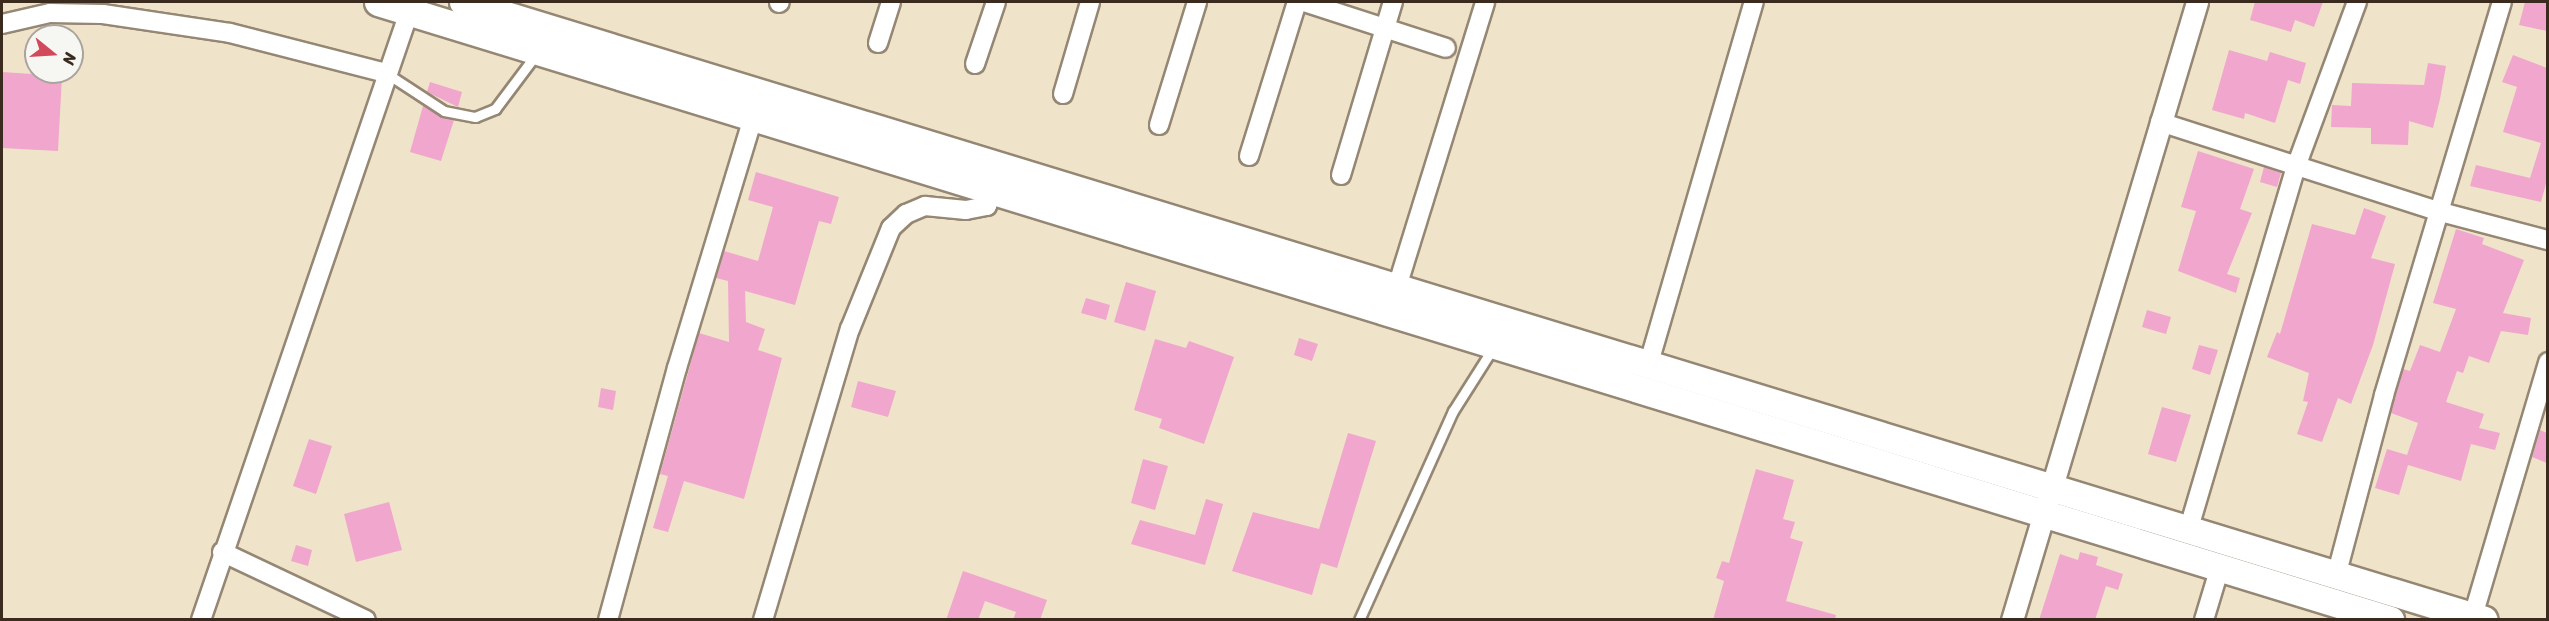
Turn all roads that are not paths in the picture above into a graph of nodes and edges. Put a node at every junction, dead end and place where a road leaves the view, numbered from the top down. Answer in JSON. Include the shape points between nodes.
{"nodes":[{"id":1,"x":378,"y":2,"type":"edge"},
{"id":2,"x":463,"y":2,"type":"edge"},
{"id":3,"x":891,"y":2,"type":"edge"},
{"id":4,"x":996,"y":2,"type":"edge"},
{"id":5,"x":1090,"y":2,"type":"edge"},
{"id":6,"x":1197,"y":2,"type":"edge"},
{"id":7,"x":1297,"y":2,"type":"edge"},
{"id":8,"x":1304,"y":2,"type":"edge"},
{"id":9,"x":1393,"y":2,"type":"edge"},
{"id":10,"x":1485,"y":2,"type":"edge"},
{"id":11,"x":1754,"y":2,"type":"edge"},
{"id":12,"x":2197,"y":2,"type":"edge"},
{"id":13,"x":2357,"y":2,"type":"edge"},
{"id":14,"x":2502,"y":2,"type":"edge"},
{"id":15,"x":409,"y":12,"type":"junction"},
{"id":16,"x":2,"y":24,"type":"edge"},
{"id":17,"x":1385,"y":28,"type":"junction"},
{"id":18,"x":878,"y":43,"type":"dead end"},
{"id":19,"x":1446,"y":48,"type":"dead end"},
{"id":20,"x":537,"y":53,"type":"junction"},
{"id":21,"x":975,"y":64,"type":"dead end"},
{"id":22,"x":386,"y":73,"type":"junction"},
{"id":23,"x":1063,"y":94,"type":"dead end"},
{"id":24,"x":753,"y":118,"type":"junction"},
{"id":25,"x":2160,"y":122,"type":"junction"},
{"id":26,"x":1159,"y":125,"type":"dead end"},
{"id":27,"x":1249,"y":156,"type":"dead end"},
{"id":28,"x":1000,"y":163,"type":"junction"},
{"id":29,"x":2297,"y":164,"type":"junction"},
{"id":30,"x":1341,"y":175,"type":"dead end"},
{"id":31,"x":993,"y":190,"type":"junction"},
{"id":32,"x":2440,"y":212,"type":"junction"},
{"id":33,"x":2547,"y":240,"type":"edge"},
{"id":34,"x":1397,"y":287,"type":"junction"},
{"id":35,"x":1494,"y":347,"type":"junction"},
{"id":36,"x":2547,"y":362,"type":"edge"},
{"id":37,"x":1648,"y":366,"type":"junction"},
{"id":38,"x":2048,"y":500,"type":"junction"},
{"id":39,"x":2188,"y":531,"type":"junction"},
{"id":40,"x":222,"y":552,"type":"junction"},
{"id":41,"x":2220,"y":567,"type":"junction"},
{"id":42,"x":2336,"y":576,"type":"junction"},
{"id":43,"x":2382,"y":618,"type":"edge"},
{"id":44,"x":2478,"y":618,"type":"edge"},
{"id":45,"x":201,"y":620,"type":"edge"},
{"id":46,"x":366,"y":620,"type":"edge"},
{"id":47,"x":608,"y":620,"type":"edge"},
{"id":48,"x":763,"y":620,"type":"edge"},
{"id":49,"x":1359,"y":620,"type":"edge"},
{"id":50,"x":2012,"y":620,"type":"edge"},
{"id":51,"x":2204,"y":620,"type":"edge"}],
"edges":[{"from":1,"to":15,"type":"main road"},
{"from":2,"to":28,"type":"main road"},
{"from":3,"to":18,"type":"street"},
{"from":4,"to":21,"type":"street"},
{"from":5,"to":23,"type":"street"},
{"from":6,"to":26,"type":"street"},
{"from":7,"to":27,"type":"street"},
{"from":8,"to":17,"type":"street"},
{"from":9,"to":17,"type":"street"},
{"from":10,"to":34,"type":"street"},
{"from":11,"to":37,"type":"street"},
{"from":12,"to":25,"type":"street"},
{"from":13,"to":29,"type":"street"},
{"from":14,"to":32,"type":"street"},
{"from":15,"to":20,"type":"main road"},
{"from":15,"to":22,"type":"street"},
{"from":16,"to":22,"type":"street","via":[[50,14],[103,14],[230,33]]},
{"from":17,"to":19,"type":"street"},
{"from":17,"to":30,"type":"street"},
{"from":20,"to":22,"type":"lane","via":[[495,108],[475,117],[444,111]]},
{"from":20,"to":24,"type":"main road"},
{"from":22,"to":40,"type":"street"},
{"from":24,"to":31,"type":"main road"},
{"from":24,"to":47,"type":"street","via":[[677,368]]},
{"from":25,"to":29,"type":"street"},
{"from":25,"to":38,"type":"street"},
{"from":28,"to":31,"type":"street"},
{"from":28,"to":34,"type":"main road"},
{"from":29,"to":32,"type":"street"},
{"from":29,"to":39,"type":"street"},
{"from":31,"to":35,"type":"main road"},
{"from":31,"to":48,"type":"street","via":[[987,207],[980,210],[925,206],[906,214],[891,228],[850,329]]},
{"from":32,"to":33,"type":"street"},
{"from":32,"to":42,"type":"street","via":[[2384,395]]},
{"from":34,"to":37,"type":"main road"},
{"from":35,"to":38,"type":"main road"},
{"from":35,"to":49,"type":"lane","via":[[1454,411]]},
{"from":36,"to":44,"type":"street"},
{"from":37,"to":38,"type":"main road"},
{"from":38,"to":39,"type":"main road"},
{"from":38,"to":41,"type":"main road"},
{"from":38,"to":50,"type":"street"},
{"from":39,"to":42,"type":"main road"},
{"from":40,"to":45,"type":"street"},
{"from":40,"to":46,"type":"street"},
{"from":41,"to":43,"type":"main road"},
{"from":41,"to":51,"type":"street"},
{"from":42,"to":44,"type":"main road"}]}
